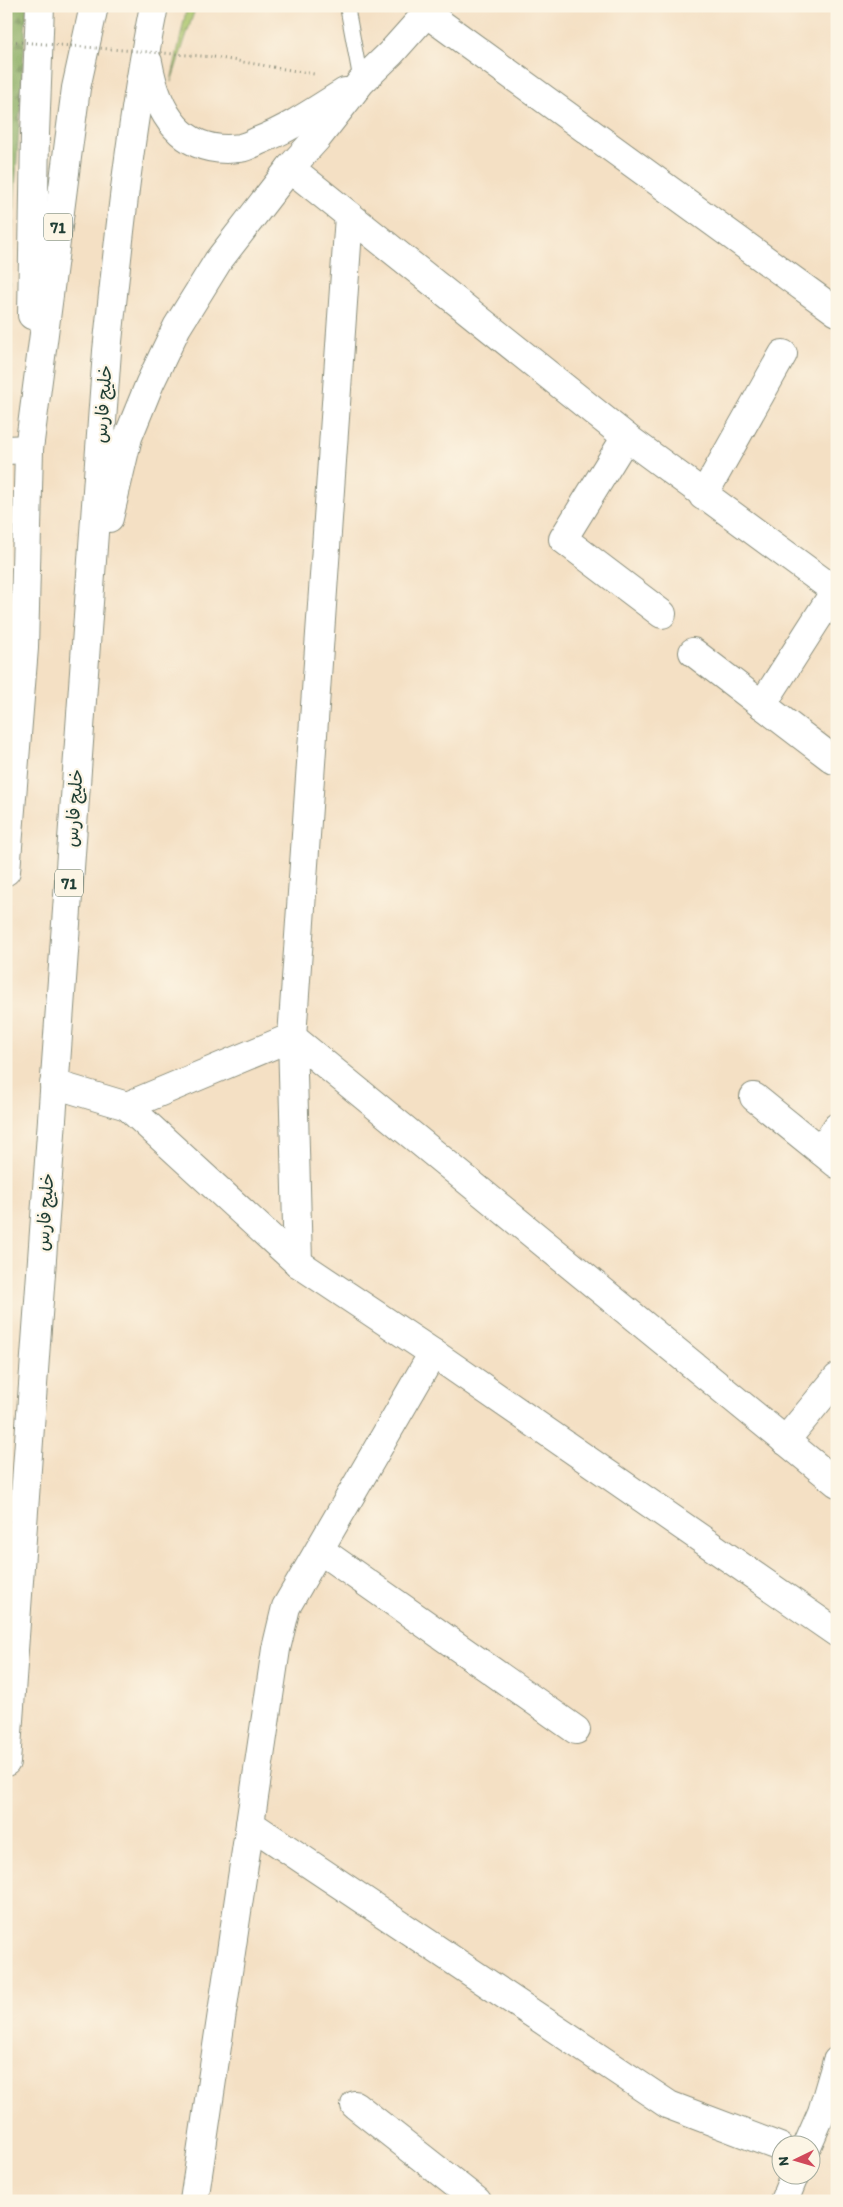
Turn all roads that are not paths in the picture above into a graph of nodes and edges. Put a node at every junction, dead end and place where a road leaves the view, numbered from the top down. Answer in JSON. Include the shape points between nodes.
{"nodes":[{"id":1,"x":40,"y":6,"type":"edge"},
{"id":2,"x":94,"y":6,"type":"edge"},
{"id":3,"x":154,"y":6,"type":"edge"},
{"id":4,"x":347,"y":6,"type":"edge"},
{"id":5,"x":429,"y":10,"type":"edge"},
{"id":6,"x":146,"y":48,"type":"junction"},
{"id":7,"x":361,"y":82,"type":"junction"},
{"id":8,"x":290,"y":168,"type":"junction"},
{"id":9,"x":349,"y":216,"type":"junction"},
{"id":10,"x":837,"y":312,"type":"edge"},
{"id":11,"x":783,"y":354,"type":"dead end"},
{"id":12,"x":626,"y":437,"type":"junction"},
{"id":13,"x":18,"y":449,"type":"edge"},
{"id":14,"x":703,"y":496,"type":"junction"},
{"id":15,"x":836,"y":592,"type":"edge"},
{"id":16,"x":662,"y":614,"type":"dead end"},
{"id":17,"x":693,"y":652,"type":"dead end"},
{"id":18,"x":86,"y":655,"type":"junction"},
{"id":19,"x":762,"y":705,"type":"junction"},
{"id":20,"x":834,"y":760,"type":"dead end"},
{"id":21,"x":7,"y":859,"type":"edge"},
{"id":22,"x":292,"y":1037,"type":"junction"},
{"id":23,"x":54,"y":1084,"type":"junction"},
{"id":24,"x":754,"y":1097,"type":"dead end"},
{"id":25,"x":127,"y":1106,"type":"junction"},
{"id":26,"x":837,"y":1127,"type":"edge"},
{"id":27,"x":829,"y":1157,"type":"edge"},
{"id":28,"x":298,"y":1263,"type":"junction"},
{"id":29,"x":433,"y":1353,"type":"junction"},
{"id":30,"x":837,"y":1378,"type":"edge"},
{"id":31,"x":785,"y":1441,"type":"junction"},
{"id":32,"x":837,"y":1483,"type":"edge"},
{"id":33,"x":320,"y":1550,"type":"junction"},
{"id":34,"x":837,"y":1633,"type":"edge"},
{"id":35,"x":576,"y":1730,"type":"dead end"},
{"id":36,"x":6,"y":1762,"type":"edge"},
{"id":37,"x":250,"y":1824,"type":"junction"},
{"id":38,"x":837,"y":2061,"type":"edge"},
{"id":39,"x":355,"y":2105,"type":"dead end"},
{"id":40,"x":829,"y":2112,"type":"edge"},
{"id":41,"x":815,"y":2134,"type":"edge"},
{"id":42,"x":770,"y":2143,"type":"edge"},
{"id":43,"x":791,"y":2184,"type":"edge"},
{"id":44,"x":194,"y":2201,"type":"edge"},
{"id":45,"x":477,"y":2201,"type":"edge"},
{"id":46,"x":784,"y":2201,"type":"edge"}],
"edges":[{"from":1,"to":13,"type":"main road"},
{"from":2,"to":13,"type":"main road","number":"71","via":[[76,88]]},
{"from":3,"to":6,"type":"main road","name":"خلیج فارس","number":"71"},
{"from":4,"to":7,"type":"lane"},
{"from":5,"to":7,"type":"main road"},
{"from":5,"to":10,"type":"main road"},
{"from":6,"to":7,"type":"main road","via":[[152,85],[167,118],[186,137],[216,148],[241,148],[281,132]]},
{"from":6,"to":18,"type":"main road","name":"خلیج فارس","number":"71","via":[[124,197],[107,351]]},
{"from":7,"to":8,"type":"main road"},
{"from":8,"to":9,"type":"main road"},
{"from":8,"to":18,"type":"main road","via":[[218,261],[176,327],[150,383],[121,463]]},
{"from":9,"to":12,"type":"main road"},
{"from":9,"to":22,"type":"main road"},
{"from":11,"to":14,"type":"main road"},
{"from":12,"to":14,"type":"main road"},
{"from":12,"to":16,"type":"main road","via":[[563,539]]},
{"from":13,"to":21,"type":"main road","number":"71","via":[[24,648]]},
{"from":14,"to":15,"type":"main road"},
{"from":15,"to":19,"type":"main road"},
{"from":17,"to":19,"type":"main road"},
{"from":18,"to":23,"type":"main road","name":"خلیج فارس","number":"71"},
{"from":19,"to":20,"type":"main road"},
{"from":22,"to":25,"type":"main road"},
{"from":22,"to":28,"type":"main road"},
{"from":22,"to":31,"type":"main road"},
{"from":23,"to":25,"type":"main road"},
{"from":23,"to":36,"type":"main road","name":"خلیج فارس","number":"71"},
{"from":24,"to":27,"type":"main road"},
{"from":25,"to":28,"type":"main road"},
{"from":26,"to":27,"type":"main road"},
{"from":28,"to":29,"type":"main road"},
{"from":29,"to":33,"type":"main road"},
{"from":29,"to":34,"type":"main road"},
{"from":30,"to":31,"type":"main road"},
{"from":31,"to":32,"type":"main road"},
{"from":33,"to":35,"type":"main road"},
{"from":33,"to":37,"type":"main road","via":[[286,1608],[276,1649]]},
{"from":37,"to":42,"type":"main road","via":[[669,2105]]},
{"from":37,"to":44,"type":"main road"},
{"from":38,"to":40,"type":"main road"},
{"from":39,"to":45,"type":"main road"},
{"from":40,"to":41,"type":"main road"},
{"from":43,"to":46,"type":"main road"}]}
